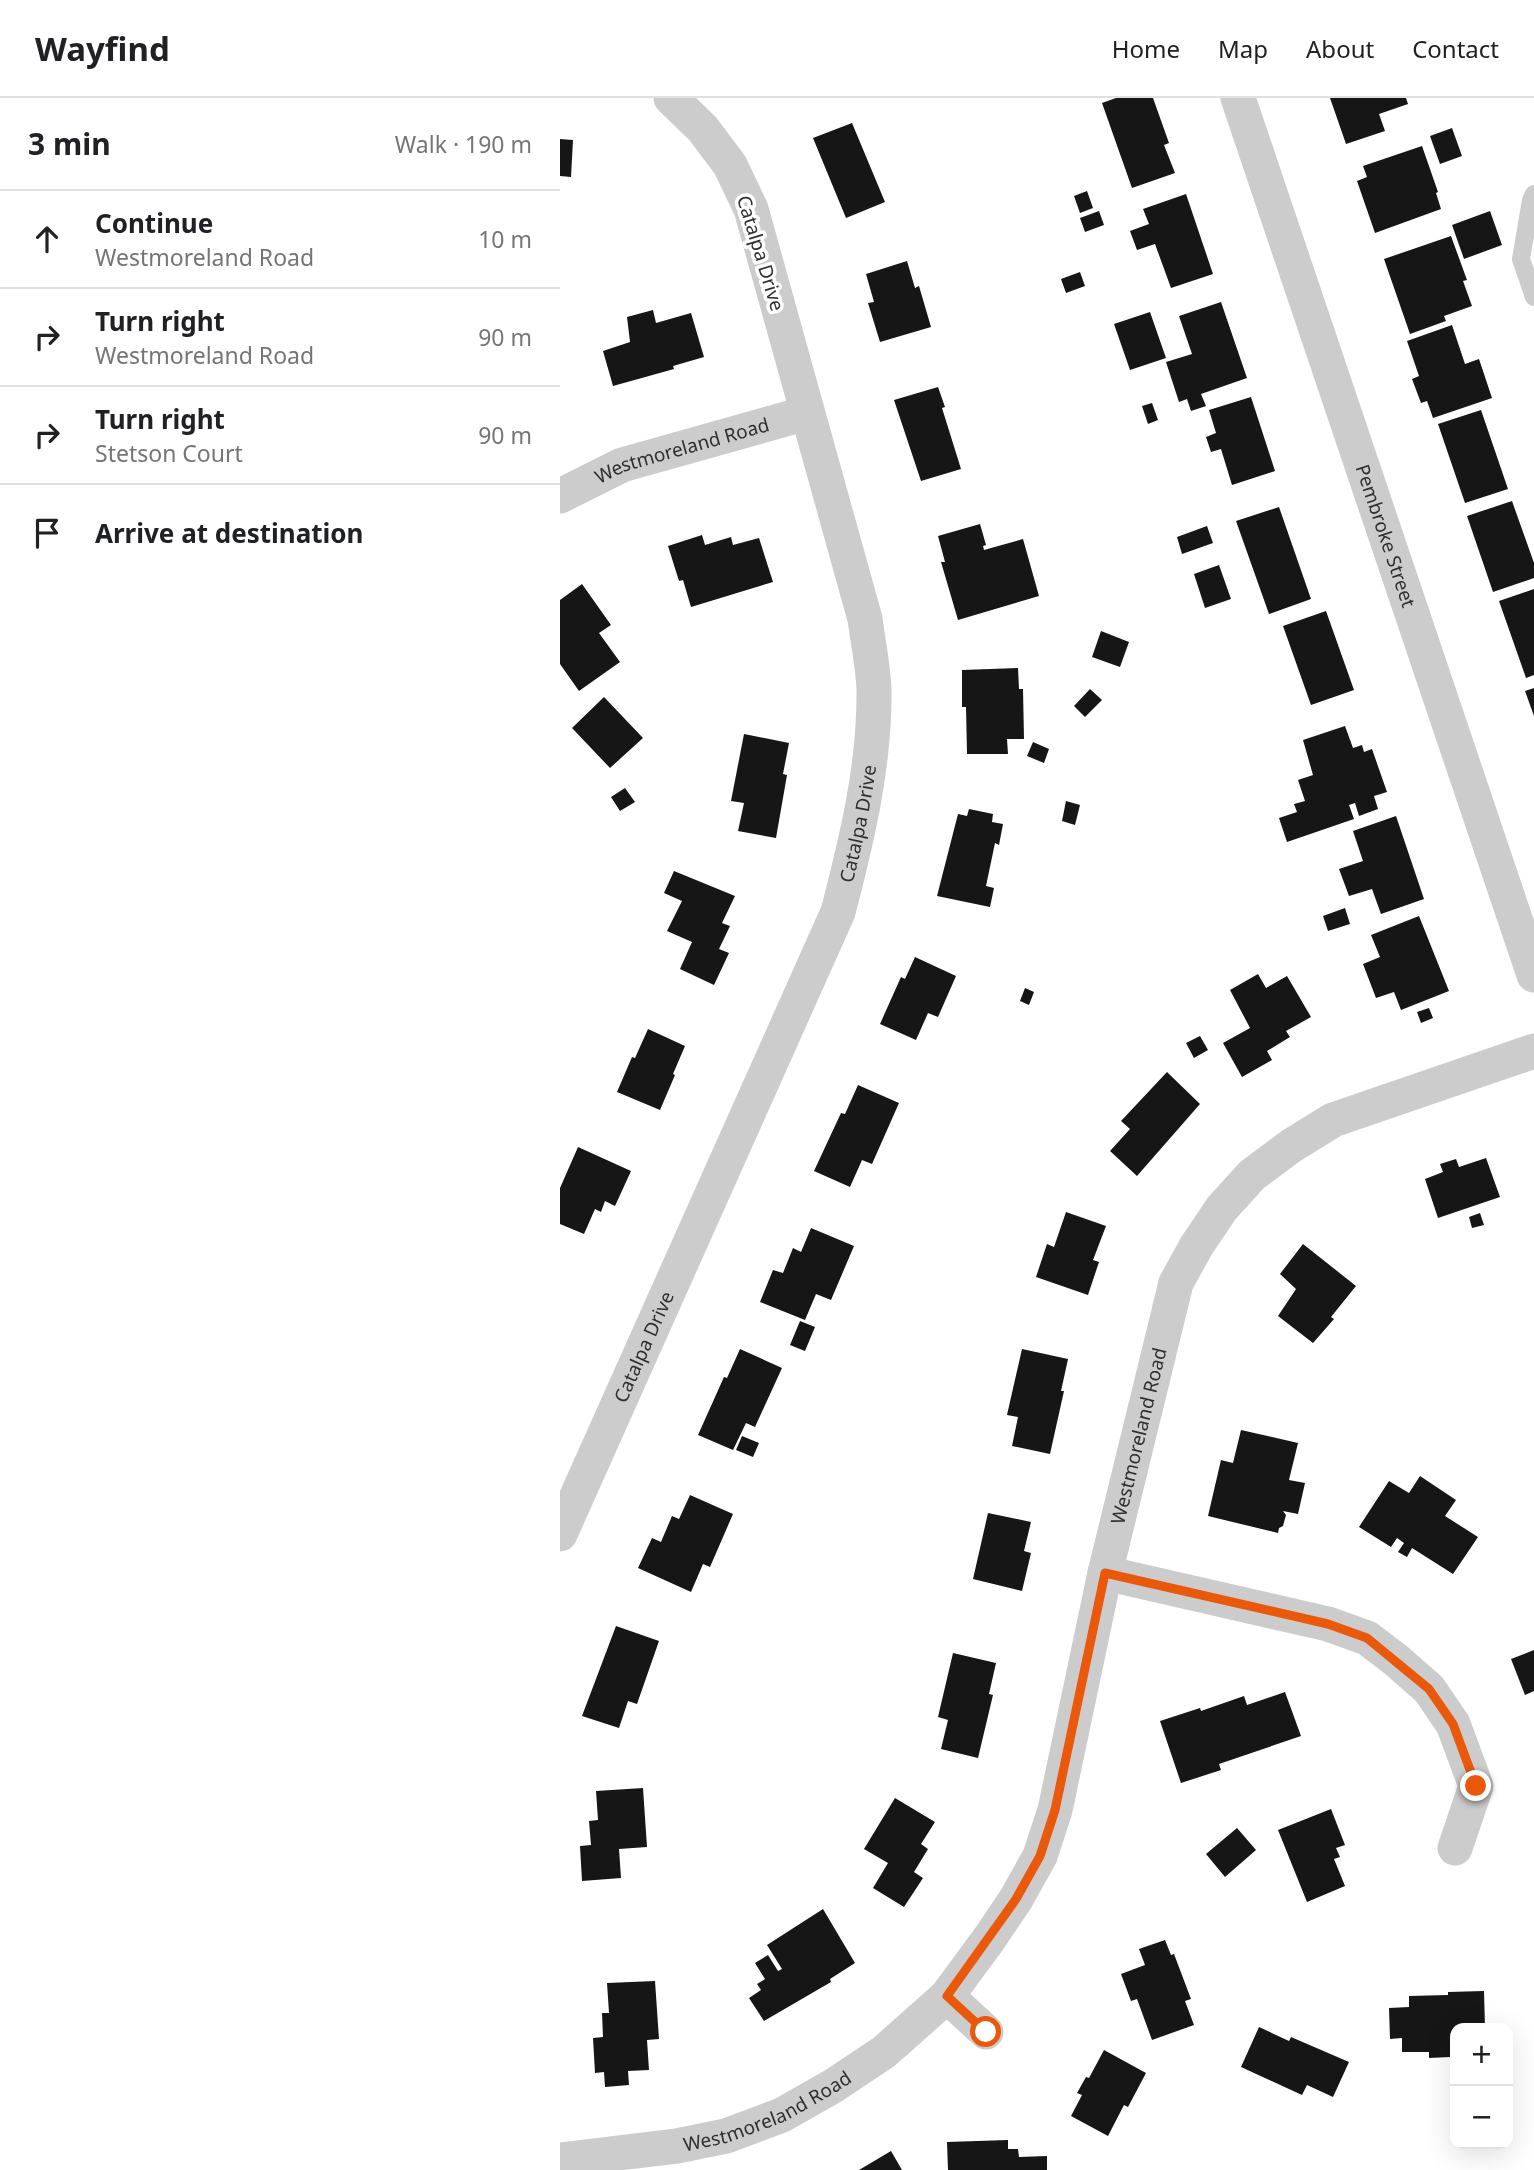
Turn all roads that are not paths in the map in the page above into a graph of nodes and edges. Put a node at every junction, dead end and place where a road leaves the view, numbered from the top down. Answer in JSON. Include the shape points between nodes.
{"nodes":[{"id":1,"x":671,"y":98,"type":"edge"},
{"id":2,"x":1238,"y":98,"type":"edge"},
{"id":3,"x":1534,"y":194,"type":"edge"},
{"id":4,"x":1534,"y":297,"type":"edge"},
{"id":5,"x":807,"y":413,"type":"junction"},
{"id":6,"x":560,"y":496,"type":"edge"},
{"id":7,"x":1534,"y":975,"type":"edge"},
{"id":8,"x":1534,"y":1051,"type":"edge"},
{"id":9,"x":560,"y":1534,"type":"edge"},
{"id":10,"x":1105,"y":1573,"type":"junction"},
{"id":11,"x":1455,"y":1848,"type":"dead end"},
{"id":12,"x":947,"y":1996,"type":"junction"},
{"id":13,"x":986,"y":2032,"type":"dead end"},
{"id":14,"x":560,"y":2160,"type":"edge"}],
"edges":[{"from":1,"to":5,"type":"street","name":"Catalpa Drive","via":[[703,129],[730,165],[751,209]]},
{"from":2,"to":7,"type":"street","name":"Pembroke Street"},
{"from":3,"to":4,"type":"lane","via":[[1521,259]]},
{"from":5,"to":6,"type":"street","name":"Westmoreland Road","via":[[622,465]]},
{"from":5,"to":9,"type":"street","name":"Catalpa Drive","via":[[865,619],[874,687],[871,751],[859,830],[838,912]]},
{"from":8,"to":10,"type":"street","name":"Westmoreland Road","via":[[1333,1120],[1252,1175],[1222,1208],[1176,1283]]},
{"from":10,"to":11,"type":"street","via":[[1328,1624],[1367,1638],[1429,1689],[1453,1724],[1476,1786]]},
{"from":10,"to":12,"type":"street","name":"Westmoreland Road","via":[[1055,1810],[1040,1856],[1016,1899]]},
{"from":12,"to":13,"type":"street"},
{"from":12,"to":14,"type":"street","name":"Westmoreland Road","via":[[884,2052],[782,2115],[726,2136],[677,2146]]}]}
